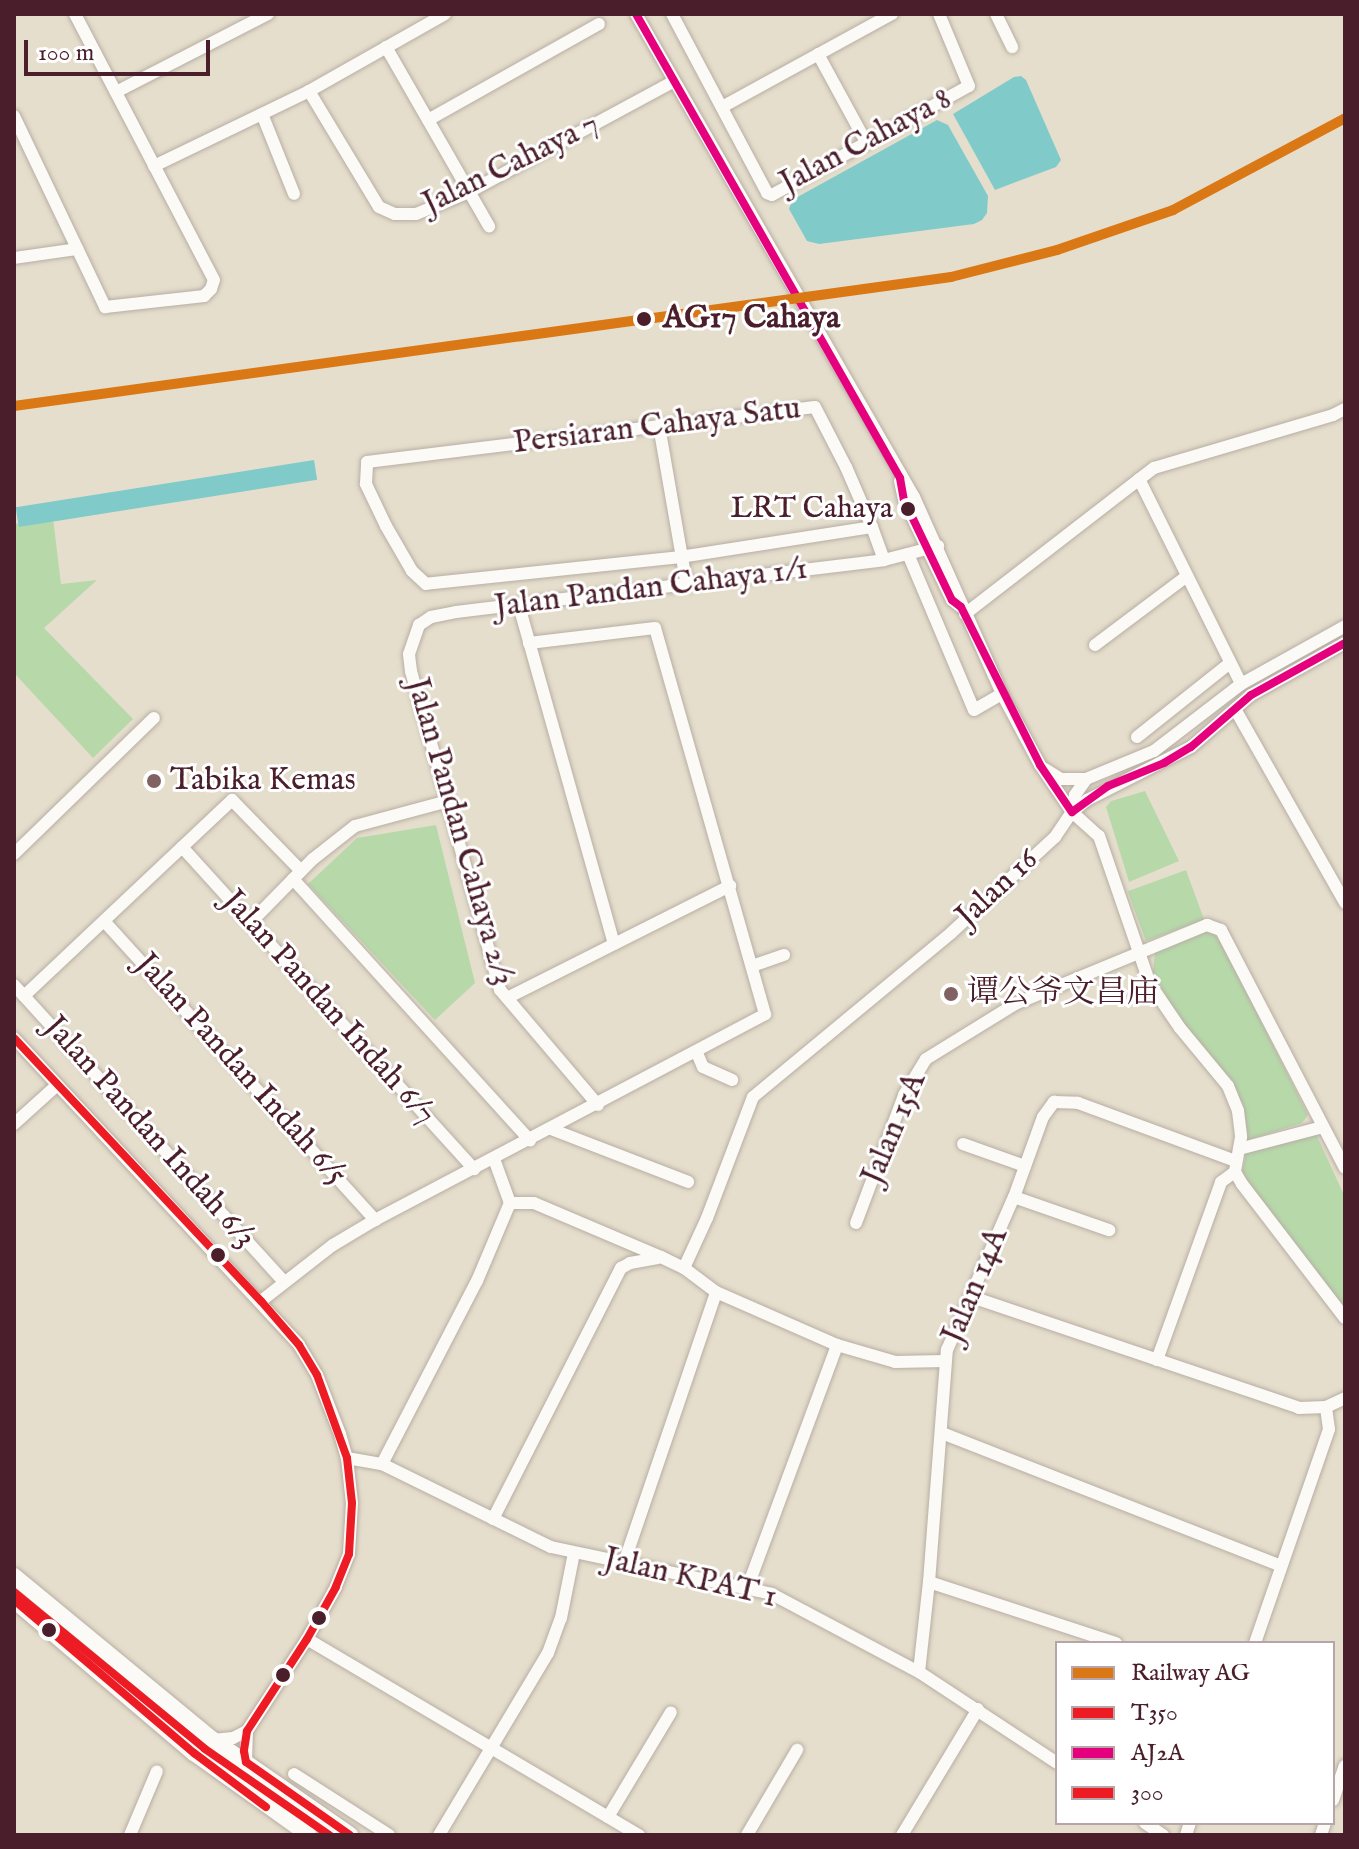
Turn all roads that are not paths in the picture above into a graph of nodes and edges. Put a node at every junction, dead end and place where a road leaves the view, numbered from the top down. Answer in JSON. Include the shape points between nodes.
{"nodes":[{"id":1,"x":75,"y":14,"type":"edge"},
{"id":2,"x":268,"y":14,"type":"edge"},
{"id":3,"x":636,"y":14,"type":"edge"},
{"id":4,"x":671,"y":14,"type":"edge"},
{"id":5,"x":892,"y":14,"type":"edge"},
{"id":6,"x":939,"y":14,"type":"edge"},
{"id":7,"x":996,"y":14,"type":"edge"},
{"id":8,"x":438,"y":16,"type":"edge"},
{"id":9,"x":599,"y":24,"type":"dead end"},
{"id":10,"x":386,"y":47,"type":"junction"},
{"id":11,"x":1012,"y":47,"type":"dead end"},
{"id":12,"x":818,"y":54,"type":"junction"},
{"id":13,"x":674,"y":81,"type":"junction"},
{"id":14,"x":309,"y":91,"type":"junction"},
{"id":15,"x":116,"y":92,"type":"junction"},
{"id":16,"x":722,"y":107,"type":"junction"},
{"id":17,"x":262,"y":114,"type":"junction"},
{"id":18,"x":14,"y":117,"type":"edge"},
{"id":19,"x":428,"y":120,"type":"junction"},
{"id":20,"x":867,"y":144,"type":"junction"},
{"id":21,"x":154,"y":166,"type":"junction"},
{"id":22,"x":469,"y":192,"type":"junction"},
{"id":23,"x":294,"y":194,"type":"dead end"},
{"id":24,"x":489,"y":226,"type":"dead end"},
{"id":25,"x":77,"y":249,"type":"junction"},
{"id":26,"x":14,"y":258,"type":"edge"},
{"id":27,"x":1345,"y":409,"type":"edge"},
{"id":28,"x":659,"y":426,"type":"junction"},
{"id":29,"x":1139,"y":479,"type":"junction"},
{"id":30,"x":872,"y":527,"type":"junction"},
{"id":31,"x":933,"y":547,"type":"junction"},
{"id":32,"x":908,"y":554,"type":"junction"},
{"id":33,"x":681,"y":557,"type":"junction"},
{"id":34,"x":884,"y":560,"type":"junction"},
{"id":35,"x":1187,"y":576,"type":"junction"},
{"id":36,"x":687,"y":586,"type":"junction"},
{"id":37,"x":519,"y":606,"type":"junction"},
{"id":38,"x":963,"y":611,"type":"junction"},
{"id":39,"x":419,"y":625,"type":"joint"},
{"id":40,"x":1345,"y":626,"type":"edge"},
{"id":41,"x":529,"y":643,"type":"junction"},
{"id":42,"x":1345,"y":643,"type":"edge"},
{"id":43,"x":1095,"y":645,"type":"dead end"},
{"id":44,"x":1230,"y":663,"type":"junction"},
{"id":45,"x":1241,"y":684,"type":"junction"},
{"id":46,"x":1002,"y":694,"type":"junction"},
{"id":47,"x":1235,"y":709,"type":"junction"},
{"id":48,"x":154,"y":718,"type":"dead end"},
{"id":49,"x":1137,"y":737,"type":"dead end"},
{"id":50,"x":1040,"y":765,"type":"junction"},
{"id":51,"x":1086,"y":779,"type":"junction"},
{"id":52,"x":448,"y":801,"type":"junction"},
{"id":53,"x":1072,"y":812,"type":"junction"},
{"id":54,"x":182,"y":847,"type":"junction"},
{"id":55,"x":14,"y":854,"type":"edge"},
{"id":56,"x":297,"y":875,"type":"junction"},
{"id":57,"x":730,"y":886,"type":"junction"},
{"id":58,"x":1345,"y":903,"type":"edge"},
{"id":59,"x":104,"y":921,"type":"junction"},
{"id":60,"x":250,"y":923,"type":"junction"},
{"id":61,"x":614,"y":944,"type":"junction"},
{"id":62,"x":1137,"y":951,"type":"junction"},
{"id":63,"x":784,"y":955,"type":"dead end"},
{"id":64,"x":752,"y":966,"type":"junction"},
{"id":65,"x":14,"y":985,"type":"edge"},
{"id":66,"x":24,"y":996,"type":"junction"},
{"id":67,"x":507,"y":998,"type":"junction"},
{"id":68,"x":14,"y":1038,"type":"edge"},
{"id":69,"x":697,"y":1053,"type":"junction"},
{"id":70,"x":732,"y":1080,"type":"dead end"},
{"id":71,"x":56,"y":1086,"type":"junction"},
{"id":72,"x":598,"y":1105,"type":"junction"},
{"id":73,"x":14,"y":1124,"type":"edge"},
{"id":74,"x":1323,"y":1127,"type":"junction"},
{"id":75,"x":551,"y":1129,"type":"junction"},
{"id":76,"x":530,"y":1140,"type":"junction"},
{"id":77,"x":963,"y":1144,"type":"dead end"},
{"id":78,"x":494,"y":1159,"type":"junction"},
{"id":79,"x":1237,"y":1160,"type":"junction"},
{"id":80,"x":1025,"y":1166,"type":"junction"},
{"id":81,"x":1345,"y":1168,"type":"edge"},
{"id":82,"x":474,"y":1169,"type":"junction"},
{"id":83,"x":688,"y":1182,"type":"dead end"},
{"id":84,"x":1014,"y":1197,"type":"junction"},
{"id":85,"x":510,"y":1203,"type":"junction"},
{"id":86,"x":375,"y":1220,"type":"junction"},
{"id":87,"x":856,"y":1223,"type":"dead end"},
{"id":88,"x":1109,"y":1230,"type":"dead end"},
{"id":89,"x":661,"y":1257,"type":"junction"},
{"id":90,"x":684,"y":1268,"type":"junction"},
{"id":91,"x":284,"y":1282,"type":"junction"},
{"id":92,"x":716,"y":1292,"type":"junction"},
{"id":93,"x":972,"y":1297,"type":"junction"},
{"id":94,"x":261,"y":1301,"type":"junction"},
{"id":95,"x":1345,"y":1318,"type":"edge"},
{"id":96,"x":837,"y":1345,"type":"junction"},
{"id":97,"x":1157,"y":1360,"type":"junction"},
{"id":98,"x":945,"y":1361,"type":"junction"},
{"id":99,"x":1345,"y":1398,"type":"edge"},
{"id":100,"x":1326,"y":1407,"type":"junction"},
{"id":101,"x":942,"y":1433,"type":"junction"},
{"id":102,"x":347,"y":1458,"type":"junction"},
{"id":103,"x":382,"y":1464,"type":"junction"},
{"id":104,"x":493,"y":1519,"type":"junction"},
{"id":105,"x":574,"y":1553,"type":"junction"},
{"id":106,"x":624,"y":1563,"type":"junction"},
{"id":107,"x":1281,"y":1566,"type":"junction"},
{"id":108,"x":14,"y":1576,"type":"edge"},
{"id":109,"x":929,"y":1582,"type":"junction"},
{"id":110,"x":748,"y":1586,"type":"junction"},
{"id":111,"x":14,"y":1600,"type":"edge"},
{"id":112,"x":307,"y":1639,"type":"junction"},
{"id":113,"x":1110,"y":1641,"type":"edge"},
{"id":114,"x":1256,"y":1641,"type":"edge"},
{"id":115,"x":919,"y":1672,"type":"junction"},
{"id":116,"x":978,"y":1709,"type":"junction"},
{"id":117,"x":671,"y":1712,"type":"dead end"},
{"id":118,"x":247,"y":1731,"type":"junction"},
{"id":119,"x":213,"y":1740,"type":"junction"},
{"id":120,"x":493,"y":1748,"type":"junction"},
{"id":121,"x":797,"y":1750,"type":"dead end"},
{"id":122,"x":246,"y":1762,"type":"junction"},
{"id":123,"x":1055,"y":1762,"type":"edge"},
{"id":124,"x":1345,"y":1766,"type":"edge"},
{"id":125,"x":157,"y":1771,"type":"dead end"},
{"id":126,"x":294,"y":1774,"type":"dead end"},
{"id":127,"x":1335,"y":1794,"type":"edge"},
{"id":128,"x":608,"y":1817,"type":"junction"},
{"id":129,"x":908,"y":1833,"type":"edge"},
{"id":130,"x":130,"y":1835,"type":"edge"},
{"id":131,"x":309,"y":1835,"type":"edge"},
{"id":132,"x":350,"y":1835,"type":"edge"},
{"id":133,"x":389,"y":1835,"type":"edge"},
{"id":134,"x":439,"y":1835,"type":"edge"},
{"id":135,"x":639,"y":1835,"type":"edge"},
{"id":136,"x":747,"y":1835,"type":"edge"}],
"edges":[{"from":1,"to":15,"type":"street"},
{"from":2,"to":15,"type":"street"},
{"from":3,"to":13,"type":"street"},
{"from":4,"to":16,"type":"street","name":"Jalan Cahaya 8"},
{"from":5,"to":12,"type":"street"},
{"from":6,"to":20,"type":"street","name":"Jalan Cahaya 8","via":[[969,86]]},
{"from":7,"to":11,"type":"street"},
{"from":8,"to":10,"type":"street"},
{"from":9,"to":19,"type":"street"},
{"from":10,"to":14,"type":"street"},
{"from":10,"to":19,"type":"street"},
{"from":12,"to":16,"type":"street"},
{"from":12,"to":20,"type":"street"},
{"from":13,"to":22,"type":"street","name":"Jalan Cahaya 7"},
{"from":13,"to":31,"type":"street","via":[[900,478]]},
{"from":14,"to":17,"type":"street"},
{"from":14,"to":22,"type":"street","name":"Jalan Cahaya 7","via":[[379,207],[416,214]]},
{"from":15,"to":21,"type":"street"},
{"from":16,"to":20,"type":"street","name":"Jalan Cahaya 8","via":[[772,195]]},
{"from":17,"to":21,"type":"street"},
{"from":17,"to":23,"type":"street"},
{"from":18,"to":25,"type":"street"},
{"from":19,"to":22,"type":"street"},
{"from":21,"to":25,"type":"street","via":[[214,280],[211,289],[204,296],[105,307]]},
{"from":22,"to":24,"type":"street"},
{"from":25,"to":26,"type":"street"},
{"from":27,"to":29,"type":"street","via":[[1161,465]]},
{"from":28,"to":30,"type":"street","name":"Persiaran Cahaya Satu","via":[[815,407]]},
{"from":28,"to":33,"type":"street"},
{"from":28,"to":33,"type":"street","name":"Persiaran Cahaya Satu","via":[[367,462],[366,484],[412,571],[426,584]]},
{"from":29,"to":35,"type":"street"},
{"from":29,"to":38,"type":"street"},
{"from":30,"to":33,"type":"street"},
{"from":30,"to":34,"type":"street","name":"Persiaran Cahaya Satu"},
{"from":31,"to":32,"type":"street","name":"Jalan Pandan Cahaya 1/1"},
{"from":31,"to":38,"type":"street","via":[[960,595]]},
{"from":32,"to":34,"type":"street","name":"Jalan Pandan Cahaya 1/1"},
{"from":32,"to":46,"type":"street","via":[[974,710]]},
{"from":33,"to":36,"type":"street"},
{"from":34,"to":36,"type":"street","name":"Jalan Pandan Cahaya 1/1"},
{"from":35,"to":43,"type":"street"},
{"from":35,"to":44,"type":"street"},
{"from":36,"to":37,"type":"street","name":"Jalan Pandan Cahaya 1/1"},
{"from":37,"to":39,"type":"street","name":"Jalan Pandan Cahaya 1/1","via":[[431,617]]},
{"from":37,"to":41,"type":"street"},
{"from":38,"to":46,"type":"street"},
{"from":39,"to":52,"type":"street","name":"Jalan Pandan Cahaya 2/3","via":[[409,654],[411,671]]},
{"from":40,"to":45,"type":"street"},
{"from":41,"to":57,"type":"street","via":[[655,628]]},
{"from":41,"to":61,"type":"street"},
{"from":42,"to":47,"type":"street"},
{"from":44,"to":45,"type":"street"},
{"from":44,"to":49,"type":"street"},
{"from":45,"to":51,"type":"street","via":[[1154,751]]},
{"from":46,"to":50,"type":"street"},
{"from":47,"to":53,"type":"street","via":[[1191,747],[1108,786]]},
{"from":47,"to":58,"type":"street"},
{"from":48,"to":55,"type":"street"},
{"from":50,"to":51,"type":"street","via":[[1061,779]]},
{"from":50,"to":53,"type":"street"},
{"from":51,"to":53,"type":"street"},
{"from":52,"to":56,"type":"street","via":[[355,826]]},
{"from":52,"to":67,"type":"street","name":"Jalan Pandan Cahaya 2/3","via":[[500,990]]},
{"from":53,"to":62,"type":"street","via":[[1099,836]]},
{"from":53,"to":90,"type":"street","name":"Jalan 16","via":[[1055,837],[951,933],[753,1097]]},
{"from":54,"to":56,"type":"street","via":[[232,800]]},
{"from":54,"to":59,"type":"street"},
{"from":54,"to":60,"type":"street","name":"Jalan Pandan Indah 6/7"},
{"from":56,"to":60,"type":"street"},
{"from":56,"to":76,"type":"street"},
{"from":57,"to":61,"type":"street"},
{"from":57,"to":64,"type":"street"},
{"from":59,"to":66,"type":"street"},
{"from":59,"to":86,"type":"street","name":"Jalan Pandan Indah 6/5"},
{"from":60,"to":82,"type":"street","name":"Jalan Pandan Indah 6/7"},
{"from":61,"to":67,"type":"street"},
{"from":62,"to":74,"type":"street","name":"Jalan 15A","via":[[1207,925],[1221,930]]},
{"from":62,"to":79,"type":"street","via":[[1150,984],[1228,1086],[1238,1111]]},
{"from":62,"to":87,"type":"street","name":"Jalan 15A","via":[[990,1017],[926,1059],[904,1095]]},
{"from":63,"to":64,"type":"street"},
{"from":64,"to":69,"type":"street","via":[[765,1014]]},
{"from":65,"to":66,"type":"street","name":"Jalan Pandan Indah 6/3"},
{"from":66,"to":91,"type":"street","name":"Jalan Pandan Indah 6/3"},
{"from":67,"to":72,"type":"street","name":"Jalan Pandan Cahaya 2/3"},
{"from":68,"to":71,"type":"street"},
{"from":69,"to":70,"type":"street","via":[[703,1067]]},
{"from":69,"to":72,"type":"street"},
{"from":71,"to":73,"type":"street"},
{"from":71,"to":94,"type":"street"},
{"from":72,"to":75,"type":"street"},
{"from":74,"to":79,"type":"street"},
{"from":74,"to":81,"type":"street"},
{"from":75,"to":76,"type":"street"},
{"from":75,"to":83,"type":"street"},
{"from":76,"to":78,"type":"street"},
{"from":77,"to":80,"type":"street"},
{"from":78,"to":82,"type":"street"},
{"from":78,"to":85,"type":"street"},
{"from":79,"to":80,"type":"street","name":"Jalan 14A","via":[[1078,1103],[1054,1102]]},
{"from":79,"to":95,"type":"street"},
{"from":79,"to":97,"type":"street","via":[[1221,1182]]},
{"from":80,"to":84,"type":"street","name":"Jalan 14A"},
{"from":82,"to":86,"type":"street"},
{"from":84,"to":88,"type":"street"},
{"from":84,"to":93,"type":"street","name":"Jalan 14A"},
{"from":85,"to":89,"type":"street","via":[[534,1203]]},
{"from":85,"to":103,"type":"street","via":[[477,1281]]},
{"from":86,"to":91,"type":"street"},
{"from":89,"to":90,"type":"street"},
{"from":89,"to":104,"type":"street","via":[[621,1268]]},
{"from":90,"to":92,"type":"street"},
{"from":91,"to":94,"type":"street"},
{"from":92,"to":96,"type":"street"},
{"from":92,"to":106,"type":"street"},
{"from":93,"to":97,"type":"street"},
{"from":93,"to":98,"type":"street","name":"Jalan 14A"},
{"from":94,"to":102,"type":"street","via":[[317,1375]]},
{"from":96,"to":98,"type":"street","via":[[895,1362]]},
{"from":96,"to":110,"type":"street"},
{"from":97,"to":100,"type":"street","via":[[1299,1408]]},
{"from":98,"to":101,"type":"street","name":"Jalan 14A"},
{"from":99,"to":100,"type":"street"},
{"from":100,"to":107,"type":"street","via":[[1329,1429]]},
{"from":101,"to":107,"type":"street"},
{"from":101,"to":109,"type":"street","name":"Jalan 14A"},
{"from":102,"to":103,"type":"street","name":"Jalan KPAT 1"},
{"from":102,"to":112,"type":"street","via":[[352,1503],[349,1554]]},
{"from":103,"to":104,"type":"street","name":"Jalan KPAT 1"},
{"from":104,"to":105,"type":"street","name":"Jalan KPAT 1"},
{"from":105,"to":106,"type":"street","name":"Jalan KPAT 1"},
{"from":105,"to":120,"type":"street","via":[[548,1653]]},
{"from":106,"to":110,"type":"street","name":"Jalan KPAT 1"},
{"from":107,"to":114,"type":"street"},
{"from":108,"to":119,"type":"main road"},
{"from":109,"to":113,"type":"street"},
{"from":109,"to":115,"type":"street","name":"Jalan 14A"},
{"from":110,"to":115,"type":"street","name":"Jalan KPAT 1","via":[[793,1603]]},
{"from":111,"to":131,"type":"main road","via":[[194,1753]]},
{"from":112,"to":118,"type":"street"},
{"from":112,"to":120,"type":"street"},
{"from":115,"to":116,"type":"street","name":"Jalan KPAT 1"},
{"from":116,"to":123,"type":"street","name":"Jalan KPAT 1"},
{"from":116,"to":129,"type":"street"},
{"from":117,"to":128,"type":"street"},
{"from":118,"to":119,"type":"street"},
{"from":118,"to":122,"type":"street"},
{"from":119,"to":122,"type":"main road"},
{"from":120,"to":128,"type":"street"},
{"from":120,"to":134,"type":"street"},
{"from":121,"to":136,"type":"street"},
{"from":122,"to":132,"type":"main road"},
{"from":124,"to":127,"type":"street"},
{"from":125,"to":130,"type":"street"},
{"from":126,"to":133,"type":"street"},
{"from":128,"to":135,"type":"street"}]}
